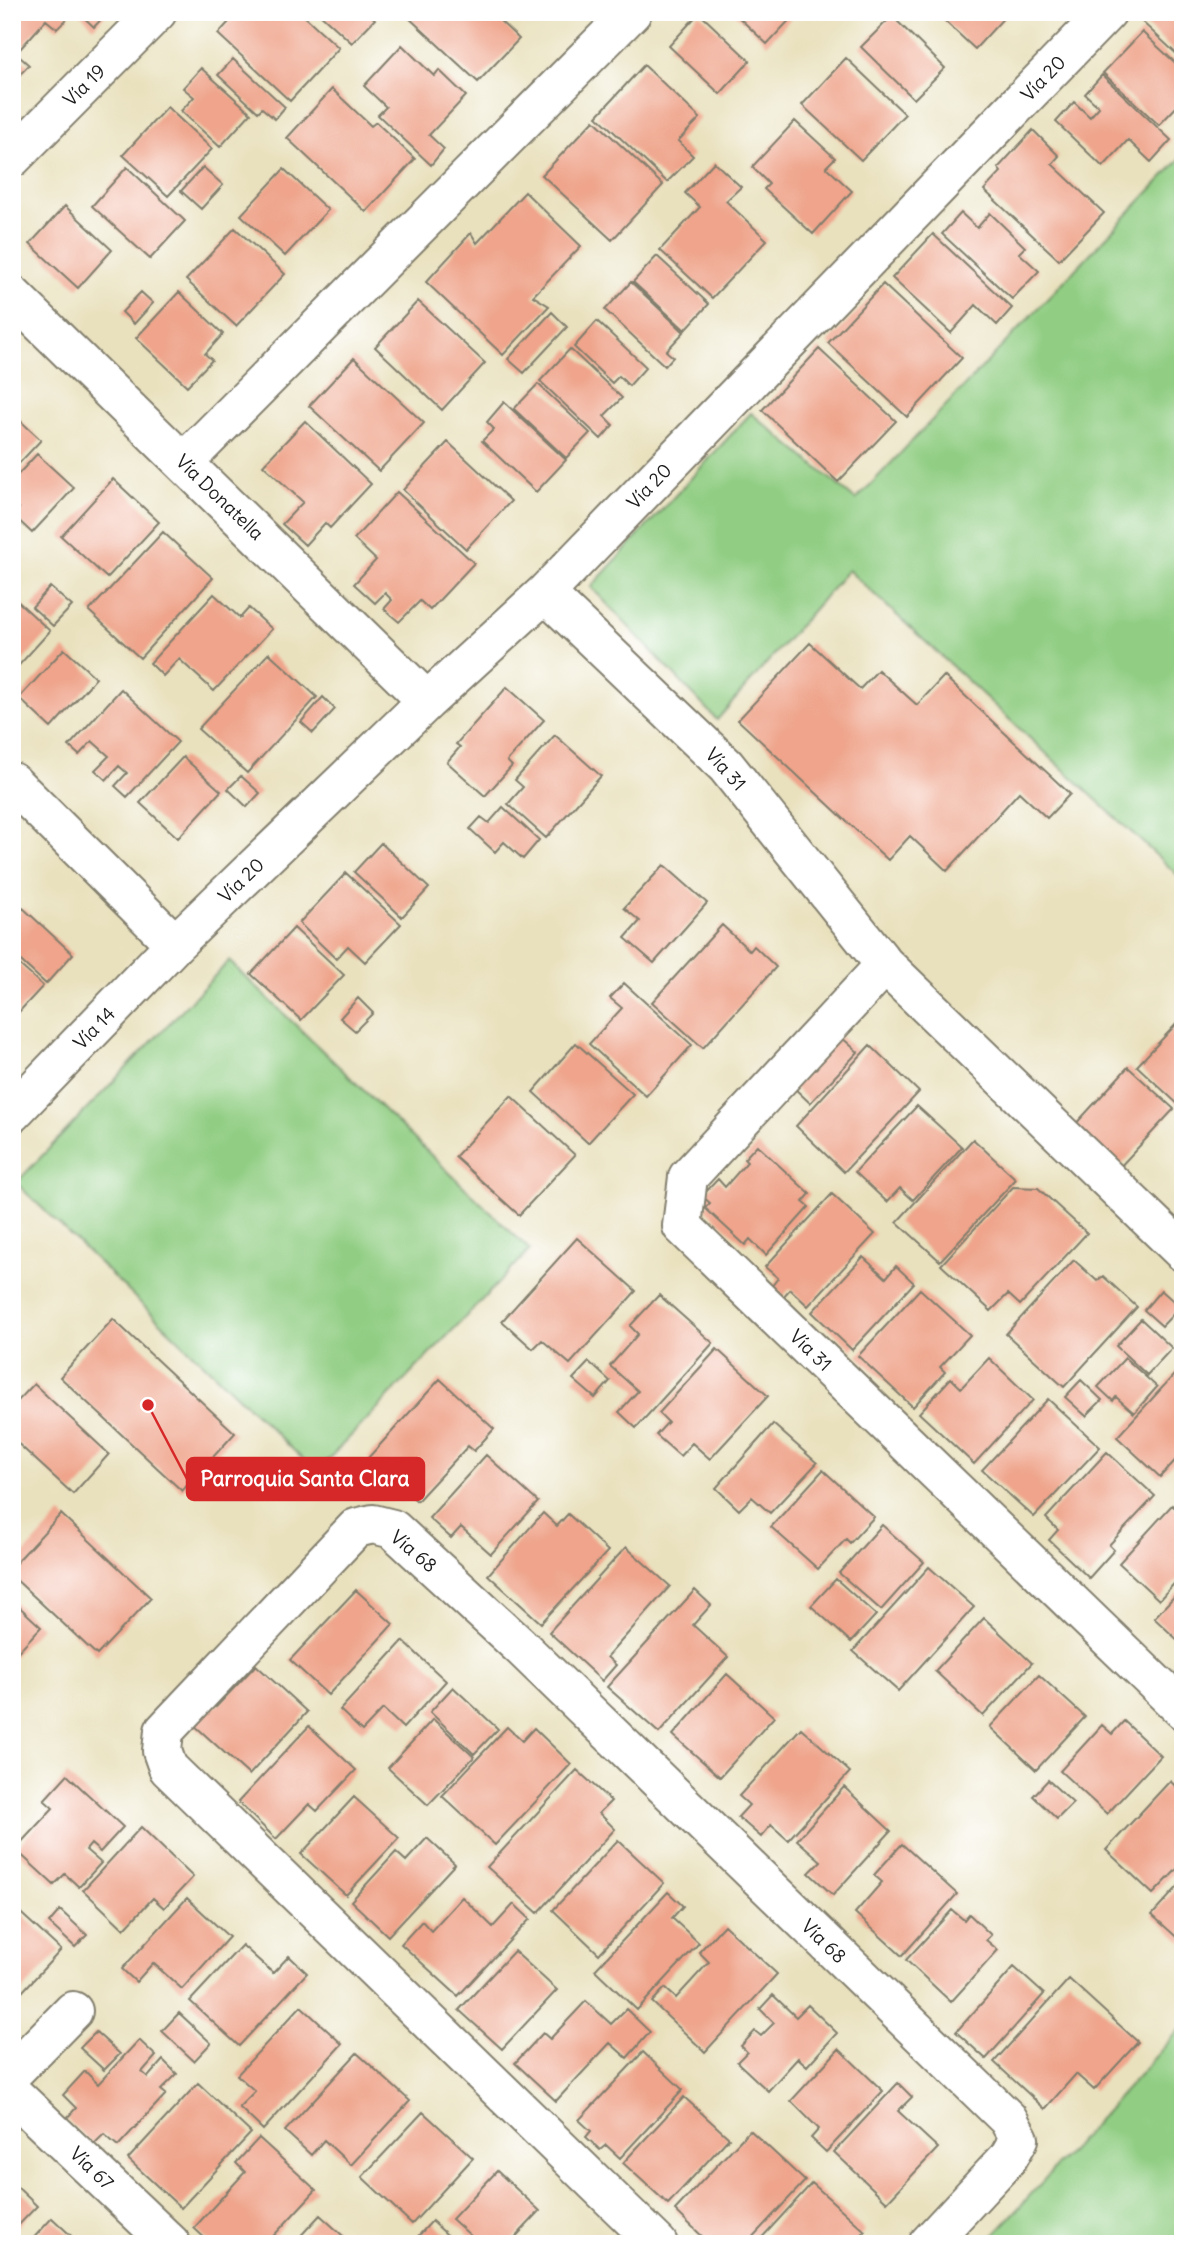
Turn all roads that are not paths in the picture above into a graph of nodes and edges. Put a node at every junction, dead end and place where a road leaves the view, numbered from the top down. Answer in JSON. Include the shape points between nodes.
{"nodes":[{"id":1,"x":156,"y":12,"type":"edge"},
{"id":2,"x":632,"y":12,"type":"edge"},
{"id":3,"x":1107,"y":12,"type":"edge"},
{"id":4,"x":12,"y":158,"type":"edge"},
{"id":5,"x":12,"y":295,"type":"edge"},
{"id":6,"x":184,"y":462,"type":"junction"},
{"id":7,"x":545,"y":593,"type":"junction"},
{"id":8,"x":427,"y":701,"type":"junction"},
{"id":9,"x":12,"y":782,"type":"edge"},
{"id":10,"x":175,"y":944,"type":"junction"},
{"id":11,"x":885,"y":965,"type":"junction"},
{"id":12,"x":12,"y":1113,"type":"edge"},
{"id":13,"x":1179,"y":1242,"type":"edge"},
{"id":14,"x":1183,"y":1710,"type":"edge"},
{"id":15,"x":72,"y":2011,"type":"dead end"},
{"id":16,"x":12,"y":2073,"type":"edge"},
{"id":17,"x":12,"y":2093,"type":"edge"},
{"id":18,"x":638,"y":2238,"type":"edge"},
{"id":19,"x":171,"y":2244,"type":"edge"},
{"id":20,"x":928,"y":2244,"type":"edge"}],
"edges":[{"from":1,"to":4,"type":"street","name":"Vía 19"},
{"from":2,"to":6,"type":"street"},
{"from":3,"to":7,"type":"street","name":"Vía 20"},
{"from":5,"to":6,"type":"street","name":"Vía Donatella"},
{"from":6,"to":8,"type":"street","name":"Vía Donatella"},
{"from":7,"to":8,"type":"street","name":"Vía 20"},
{"from":7,"to":11,"type":"street","name":"Vía 31","via":[[726,766]]},
{"from":8,"to":10,"type":"street","name":"Vía 20"},
{"from":9,"to":10,"type":"street"},
{"from":10,"to":12,"type":"street","name":"Vía 14"},
{"from":11,"to":13,"type":"street","name":"Vía 31"},
{"from":11,"to":14,"type":"street","name":"Vía 31","via":[[688,1177],[682,1226]]},
{"from":15,"to":16,"type":"street"},
{"from":17,"to":19,"type":"street","name":"Vía 67"},
{"from":18,"to":20,"type":"street","name":"Vía 68","via":[[168,1768],[162,1751],[164,1731],[356,1528],[373,1524],[393,1529],[1008,2119],[1018,2139],[1008,2158]]}]}
